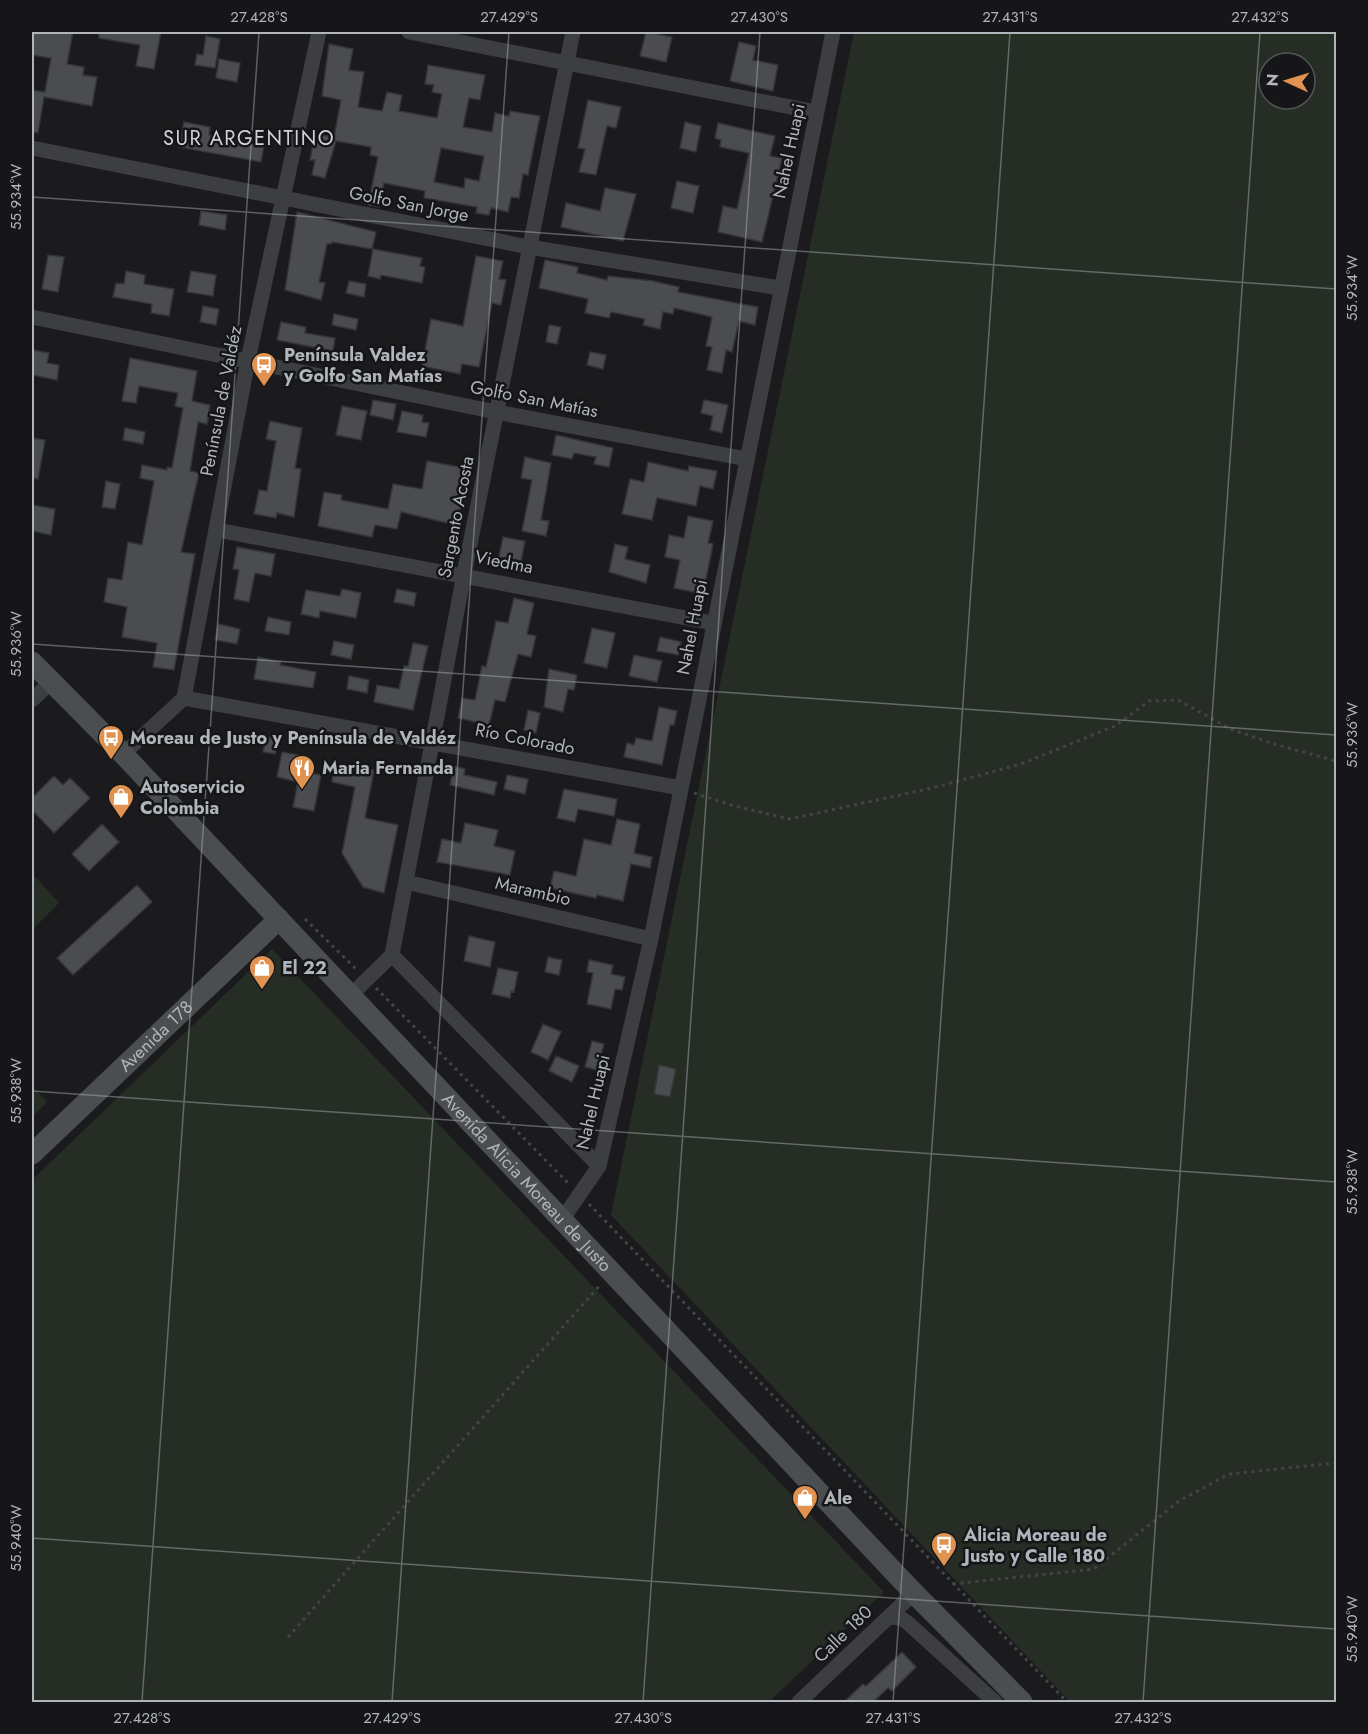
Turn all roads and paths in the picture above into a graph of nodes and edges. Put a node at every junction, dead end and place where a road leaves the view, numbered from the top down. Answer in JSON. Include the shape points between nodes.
{"nodes":[{"id":1,"x":319,"y":32,"type":"edge"},
{"id":2,"x":409,"y":32,"type":"edge"},
{"id":3,"x":573,"y":32,"type":"edge"},
{"id":4,"x":833,"y":32,"type":"edge"},
{"id":5,"x":567,"y":63,"type":"junction"},
{"id":6,"x":816,"y":112,"type":"junction"},
{"id":7,"x":32,"y":148,"type":"edge"},
{"id":8,"x":283,"y":199,"type":"junction"},
{"id":9,"x":529,"y":247,"type":"junction"},
{"id":10,"x":780,"y":288,"type":"junction"},
{"id":11,"x":32,"y":316,"type":"edge"},
{"id":12,"x":248,"y":360,"type":"junction"},
{"id":13,"x":496,"y":412,"type":"junction"},
{"id":14,"x":747,"y":459,"type":"junction"},
{"id":15,"x":217,"y":530,"type":"junction"},
{"id":16,"x":464,"y":574,"type":"junction"},
{"id":17,"x":713,"y":623,"type":"junction"},
{"id":18,"x":32,"y":662,"type":"edge"},
{"id":19,"x":51,"y":682,"type":"junction"},
{"id":20,"x":184,"y":698,"type":"junction"},
{"id":21,"x":32,"y":700,"type":"edge"},
{"id":22,"x":432,"y":741,"type":"junction"},
{"id":23,"x":123,"y":754,"type":"junction"},
{"id":24,"x":1336,"y":761,"type":"edge"},
{"id":25,"x":681,"y":788,"type":"junction"},
{"id":26,"x":406,"y":882,"type":"junction"},
{"id":27,"x":299,"y":913,"type":"dead end"},
{"id":28,"x":279,"y":919,"type":"junction"},
{"id":29,"x":651,"y":939,"type":"junction"},
{"id":30,"x":392,"y":954,"type":"junction"},
{"id":31,"x":367,"y":979,"type":"junction"},
{"id":32,"x":351,"y":995,"type":"junction"},
{"id":33,"x":32,"y":1154,"type":"edge"},
{"id":34,"x":599,"y":1166,"type":"junction"},
{"id":35,"x":580,"y":1195,"type":"junction"},
{"id":36,"x":562,"y":1220,"type":"junction"},
{"id":37,"x":611,"y":1272,"type":"junction"},
{"id":38,"x":1336,"y":1463,"type":"edge"},
{"id":39,"x":953,"y":1584,"type":"junction"},
{"id":40,"x":914,"y":1593,"type":"junction"},
{"id":41,"x":889,"y":1617,"type":"junction"},
{"id":42,"x":288,"y":1637,"type":"dead end"},
{"id":43,"x":799,"y":1702,"type":"edge"},
{"id":44,"x":995,"y":1702,"type":"edge"},
{"id":45,"x":1020,"y":1702,"type":"edge"},
{"id":46,"x":1067,"y":1702,"type":"edge"}],
"edges":[{"from":1,"to":8,"type":"street","name":"Península de Valdéz"},
{"from":2,"to":5,"type":"street"},
{"from":3,"to":5,"type":"street","name":"Sargento Acosta"},
{"from":4,"to":6,"type":"street","name":"Nahel Huapi"},
{"from":5,"to":6,"type":"street"},
{"from":5,"to":9,"type":"street","name":"Sargento Acosta"},
{"from":6,"to":10,"type":"street","name":"Nahel Huapi"},
{"from":7,"to":8,"type":"street","name":"Golfo San Jorge"},
{"from":8,"to":9,"type":"street","name":"Golfo San Jorge"},
{"from":8,"to":12,"type":"street","name":"Península de Valdéz"},
{"from":9,"to":10,"type":"street","name":"Golfo San Jorge"},
{"from":9,"to":13,"type":"street","name":"Sargento Acosta"},
{"from":10,"to":14,"type":"street","name":"Nahel Huapi"},
{"from":11,"to":12,"type":"street","name":"Golfo San Matías"},
{"from":12,"to":13,"type":"street","name":"Golfo San Matías"},
{"from":12,"to":15,"type":"street","name":"Península de Valdéz"},
{"from":13,"to":14,"type":"street","name":"Golfo San Matías"},
{"from":13,"to":16,"type":"street","name":"Sargento Acosta"},
{"from":14,"to":17,"type":"street","name":"Nahel Huapi"},
{"from":15,"to":16,"type":"street","name":"Viedma"},
{"from":15,"to":20,"type":"street","name":"Península de Valdéz"},
{"from":16,"to":17,"type":"street","name":"Viedma"},
{"from":16,"to":22,"type":"street","name":"Sargento Acosta"},
{"from":17,"to":25,"type":"street","name":"Nahel Huapi"},
{"from":18,"to":19,"type":"main road","name":"Avenida Alicia Moreau de Justo"},
{"from":19,"to":21,"type":"street"},
{"from":19,"to":23,"type":"main road","name":"Avenida Alicia Moreau de Justo"},
{"from":20,"to":22,"type":"street","name":"Río Colorado"},
{"from":20,"to":23,"type":"street"},
{"from":22,"to":25,"type":"street","name":"Río Colorado"},
{"from":22,"to":26,"type":"street","name":"Sargento Acosta"},
{"from":23,"to":28,"type":"main road","name":"Avenida Alicia Moreau de Justo"},
{"from":24,"to":25,"type":"path","via":[[1231,729],[1178,700],[1149,701],[1115,726],[1021,764],[790,819]]},
{"from":25,"to":29,"type":"street","name":"Nahel Huapi"},
{"from":26,"to":29,"type":"street","name":"Marambio"},
{"from":26,"to":30,"type":"street","name":"Sargento Acosta"},
{"from":27,"to":31,"type":"path"},
{"from":28,"to":32,"type":"main road","name":"Avenida Alicia Moreau de Justo"},
{"from":28,"to":33,"type":"main road","name":"Avenida 178"},
{"from":29,"to":34,"type":"street","name":"Nahel Huapi"},
{"from":30,"to":31,"type":"street"},
{"from":30,"to":34,"type":"street"},
{"from":31,"to":32,"type":"street"},
{"from":31,"to":35,"type":"path"},
{"from":32,"to":36,"type":"main road","name":"Avenida Alicia Moreau de Justo"},
{"from":34,"to":35,"type":"street","name":"Nahel Huapi"},
{"from":35,"to":36,"type":"street","name":"Nahel Huapi"},
{"from":35,"to":39,"type":"path"},
{"from":36,"to":37,"type":"main road","name":"Avenida Alicia Moreau de Justo"},
{"from":37,"to":40,"type":"main road","name":"Avenida Alicia Moreau de Justo"},
{"from":37,"to":42,"type":"path"},
{"from":38,"to":39,"type":"path","via":[[1229,1474],[1179,1501],[1094,1569]]},
{"from":39,"to":46,"type":"path"},
{"from":40,"to":41,"type":"street","name":"Calle 180"},
{"from":40,"to":45,"type":"main road","name":"Avenida Alicia Moreau de Justo"},
{"from":41,"to":43,"type":"street","name":"Calle 180"},
{"from":41,"to":44,"type":"street","via":[[908,1623]]}]}
